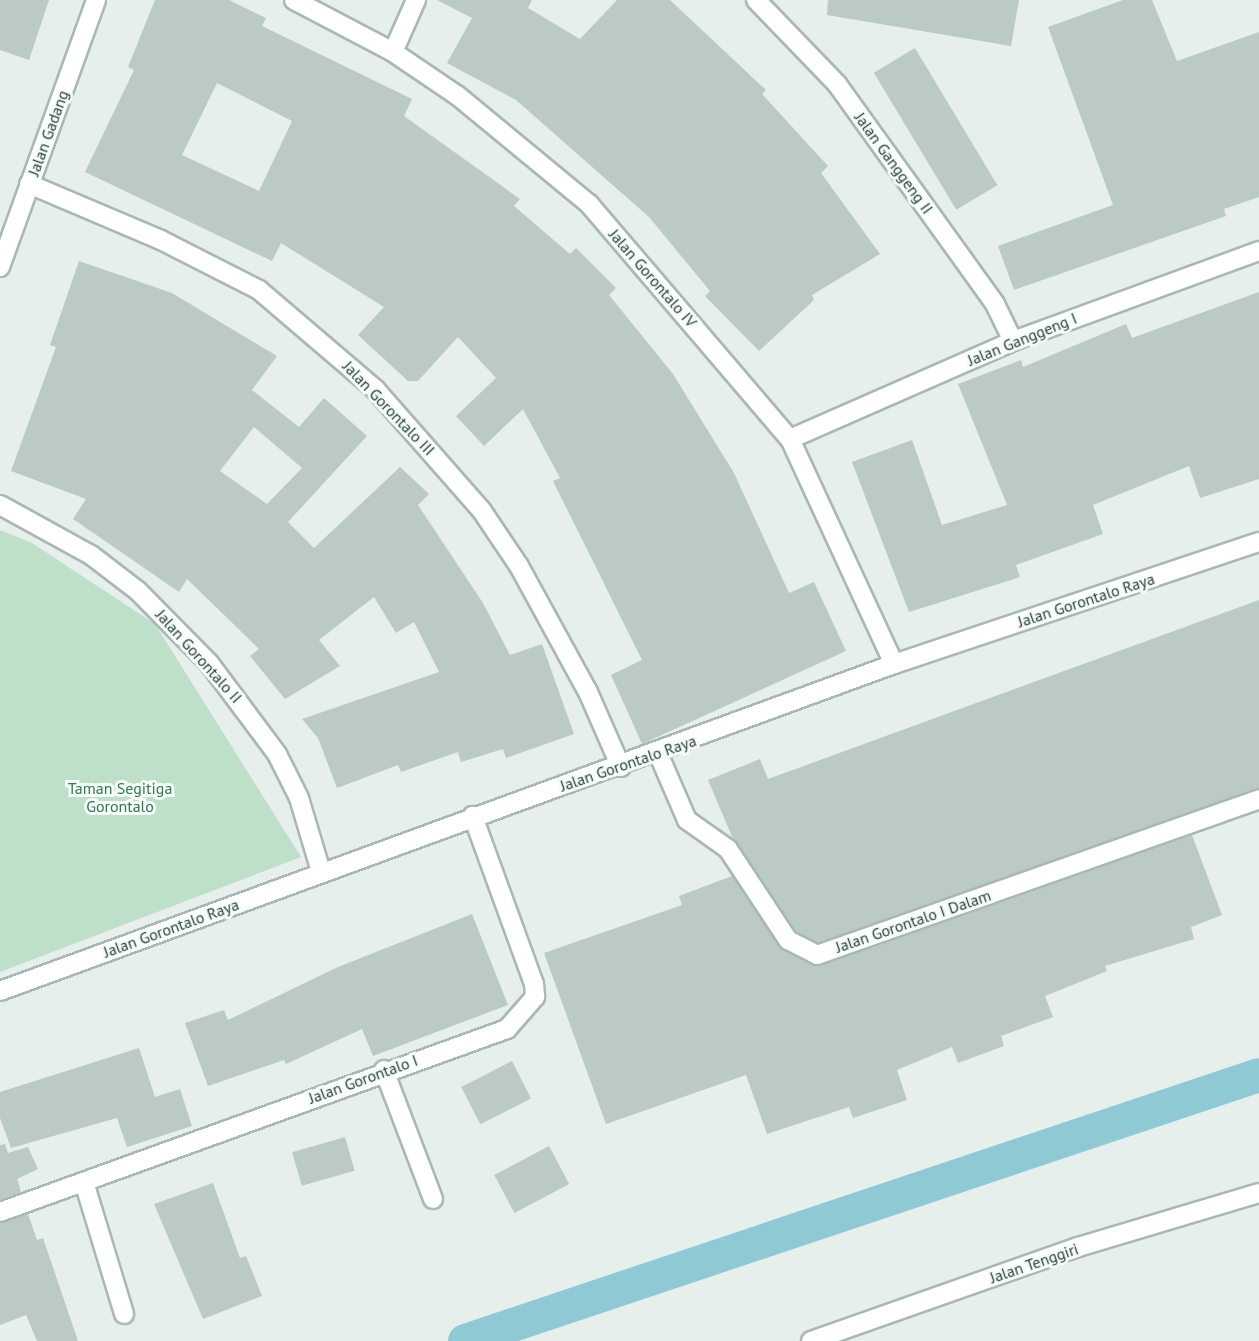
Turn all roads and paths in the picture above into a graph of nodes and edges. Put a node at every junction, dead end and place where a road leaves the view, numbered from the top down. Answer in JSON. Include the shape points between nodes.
{"nodes":[{"id":1,"x":96,"y":0,"type":"edge"},
{"id":2,"x":294,"y":0,"type":"edge"},
{"id":3,"x":416,"y":0,"type":"edge"},
{"id":4,"x":756,"y":0,"type":"edge"},
{"id":5,"x":393,"y":52,"type":"junction"},
{"id":6,"x":29,"y":184,"type":"junction"},
{"id":7,"x":1259,"y":251,"type":"edge"},
{"id":8,"x":0,"y":267,"type":"edge"},
{"id":9,"x":1013,"y":340,"type":"junction"},
{"id":10,"x":790,"y":439,"type":"junction"},
{"id":11,"x":0,"y":506,"type":"edge"},
{"id":12,"x":1259,"y":542,"type":"edge"},
{"id":13,"x":894,"y":664,"type":"junction"},
{"id":14,"x":658,"y":753,"type":"junction"},
{"id":15,"x":621,"y":766,"type":"junction"},
{"id":16,"x":1259,"y":799,"type":"edge"},
{"id":17,"x":473,"y":816,"type":"junction"},
{"id":18,"x":321,"y":872,"type":"junction"},
{"id":19,"x":0,"y":991,"type":"edge"},
{"id":20,"x":384,"y":1070,"type":"junction"},
{"id":21,"x":84,"y":1182,"type":"junction"},
{"id":22,"x":1259,"y":1193,"type":"edge"},
{"id":23,"x":433,"y":1199,"type":"dead end"},
{"id":24,"x":0,"y":1212,"type":"edge"},
{"id":25,"x":124,"y":1314,"type":"dead end"},
{"id":26,"x":811,"y":1341,"type":"edge"}],
"edges":[{"from":1,"to":6,"type":"street","name":"Jalan Gadang"},
{"from":2,"to":5,"type":"street","name":"Jalan Gorontalo IV"},
{"from":3,"to":5,"type":"street"},
{"from":4,"to":9,"type":"street","name":"Jalan Ganggeng II","via":[[837,84],[994,304]]},
{"from":5,"to":10,"type":"street","name":"Jalan Gorontalo IV","via":[[504,131],[589,204]]},
{"from":6,"to":8,"type":"street","name":"Jalan Gadang"},
{"from":6,"to":15,"type":"street","name":"Jalan Gorontalo III","via":[[170,244],[259,290],[375,389],[482,511],[519,566],[588,692]]},
{"from":7,"to":9,"type":"street","name":"Jalan Ganggeng I"},
{"from":9,"to":10,"type":"street","name":"Jalan Ganggeng I"},
{"from":10,"to":13,"type":"street","name":"Jalan Gorontalo IV"},
{"from":11,"to":18,"type":"street","name":"Jalan Gorontalo II","via":[[100,562],[138,591],[209,663],[277,754],[299,798]]},
{"from":12,"to":13,"type":"street","name":"Jalan Gorontalo Raya"},
{"from":13,"to":14,"type":"street","name":"Jalan Gorontalo Raya"},
{"from":14,"to":15,"type":"street","name":"Jalan Gorontalo Raya"},
{"from":14,"to":16,"type":"street","name":"Jalan Gorontalo I Dalam","via":[[687,820],[732,854],[788,939],[816,955]]},
{"from":15,"to":17,"type":"street","name":"Jalan Gorontalo Raya"},
{"from":17,"to":18,"type":"street","name":"Jalan Gorontalo Raya"},
{"from":17,"to":20,"type":"street","name":"Jalan Gorontalo I","via":[[535,997],[507,1029]]},
{"from":18,"to":19,"type":"street","name":"Jalan Gorontalo Raya"},
{"from":20,"to":21,"type":"street","name":"Jalan Gorontalo I"},
{"from":20,"to":23,"type":"street"},
{"from":21,"to":24,"type":"street","name":"Jalan Gorontalo I"},
{"from":21,"to":25,"type":"street"},
{"from":22,"to":26,"type":"street","name":"Jalan Tenggiri","via":[[1078,1247]]}]}
